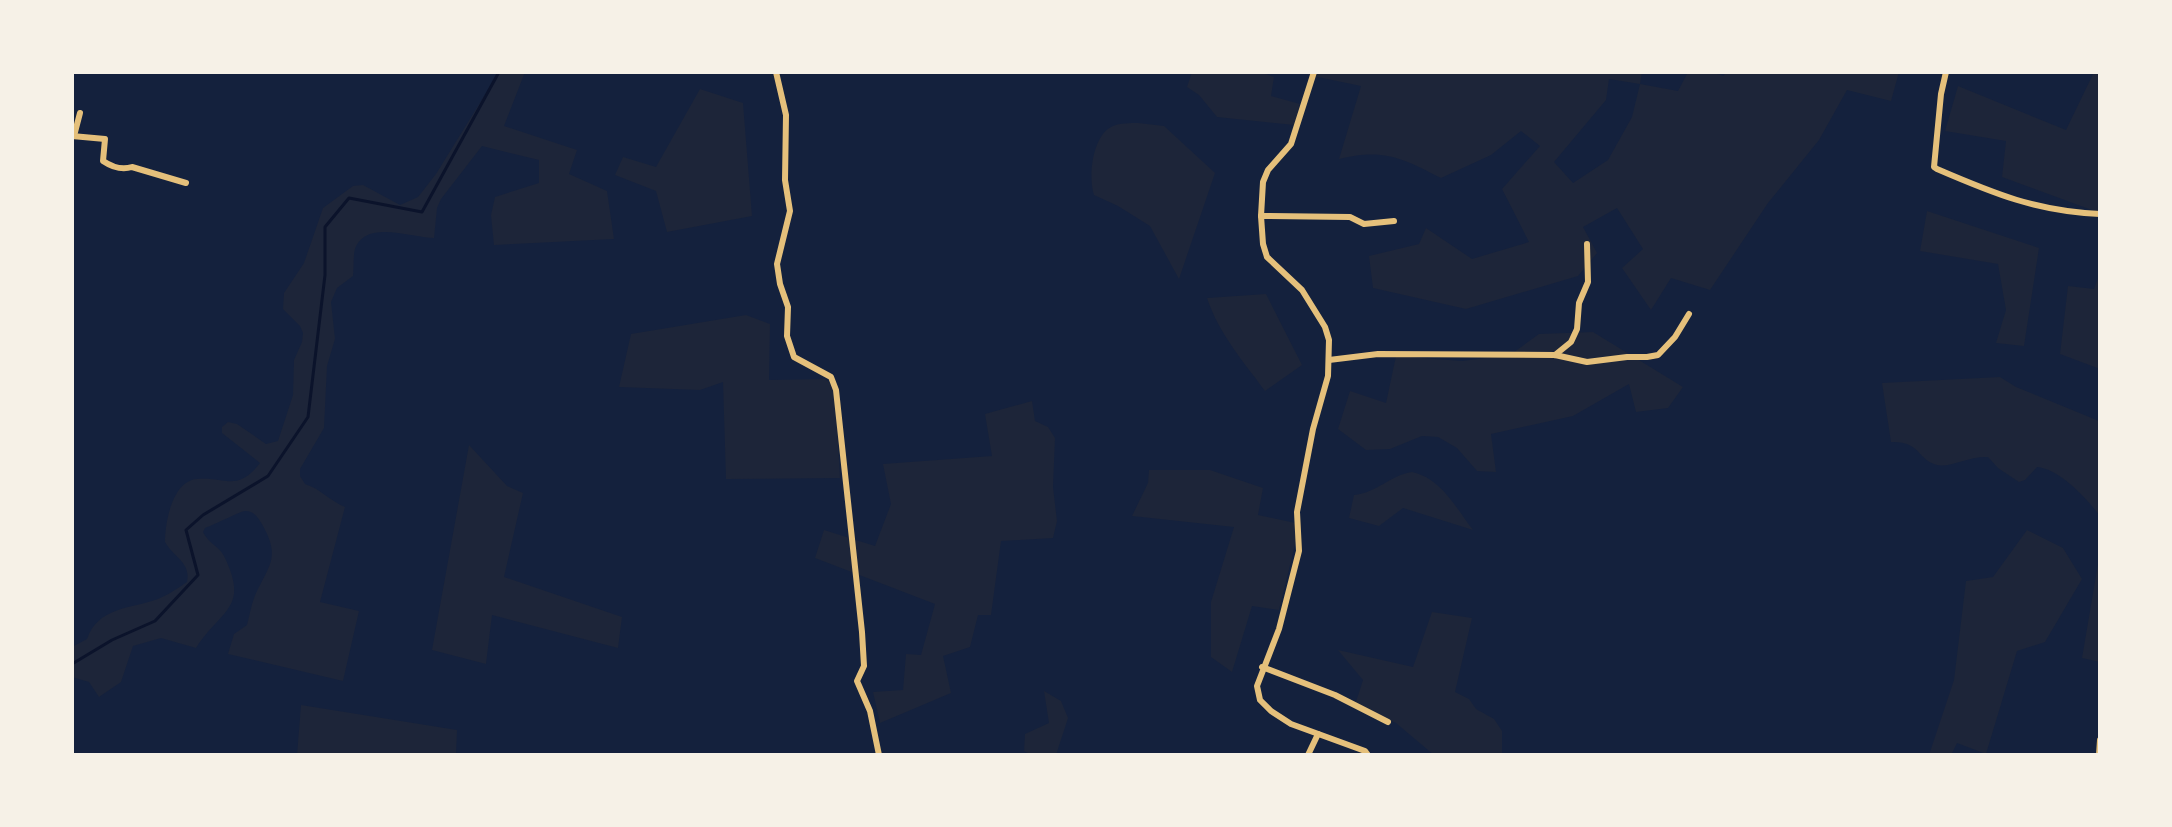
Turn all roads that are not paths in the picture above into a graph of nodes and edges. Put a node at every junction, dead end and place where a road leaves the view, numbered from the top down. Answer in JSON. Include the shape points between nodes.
{"nodes":[{"id":1,"x":776,"y":72,"type":"edge"},
{"id":2,"x":1314,"y":72,"type":"edge"},
{"id":3,"x":1946,"y":72,"type":"edge"},
{"id":4,"x":80,"y":113,"type":"dead end"},
{"id":5,"x":73,"y":136,"type":"edge"},
{"id":6,"x":186,"y":183,"type":"dead end"},
{"id":7,"x":2100,"y":214,"type":"edge"},
{"id":8,"x":1261,"y":216,"type":"junction"},
{"id":9,"x":1394,"y":221,"type":"dead end"},
{"id":10,"x":1587,"y":244,"type":"dead end"},
{"id":11,"x":1689,"y":314,"type":"dead end"},
{"id":12,"x":1555,"y":355,"type":"junction"},
{"id":13,"x":1329,"y":360,"type":"junction"},
{"id":14,"x":1262,"y":667,"type":"junction"},
{"id":15,"x":1388,"y":722,"type":"dead end"},
{"id":16,"x":1318,"y":734,"type":"junction"},
{"id":17,"x":2100,"y":740,"type":"edge"},
{"id":18,"x":879,"y":755,"type":"edge"},
{"id":19,"x":1308,"y":755,"type":"edge"},
{"id":20,"x":1368,"y":755,"type":"edge"},
{"id":21,"x":2099,"y":755,"type":"edge"}],
"edges":[{"from":1,"to":18,"type":"street","via":[[786,115],[790,211],[777,264],[788,307],[787,336],[794,357],[831,377],[836,390],[862,632],[864,666],[857,681]]},
{"from":2,"to":8,"type":"street","via":[[1291,144],[1263,182]]},
{"from":3,"to":7,"type":"street","via":[[1934,167],[2033,206]]},
{"from":4,"to":5,"type":"street"},
{"from":5,"to":6,"type":"street","via":[[105,139],[106,163]]},
{"from":8,"to":9,"type":"street","via":[[1350,217],[1364,224]]},
{"from":8,"to":13,"type":"street","via":[[1267,257],[1315,307],[1329,340]]},
{"from":10,"to":12,"type":"street","via":[[1588,282],[1577,329]]},
{"from":11,"to":12,"type":"street","via":[[1658,355],[1587,362]]},
{"from":12,"to":13,"type":"street","via":[[1378,354]]},
{"from":13,"to":14,"type":"street","via":[[1297,512],[1299,551],[1279,629]]},
{"from":14,"to":15,"type":"street"},
{"from":14,"to":16,"type":"street","via":[[1260,700],[1291,724]]},
{"from":16,"to":19,"type":"street"},
{"from":16,"to":20,"type":"street"},
{"from":17,"to":21,"type":"street"}]}
